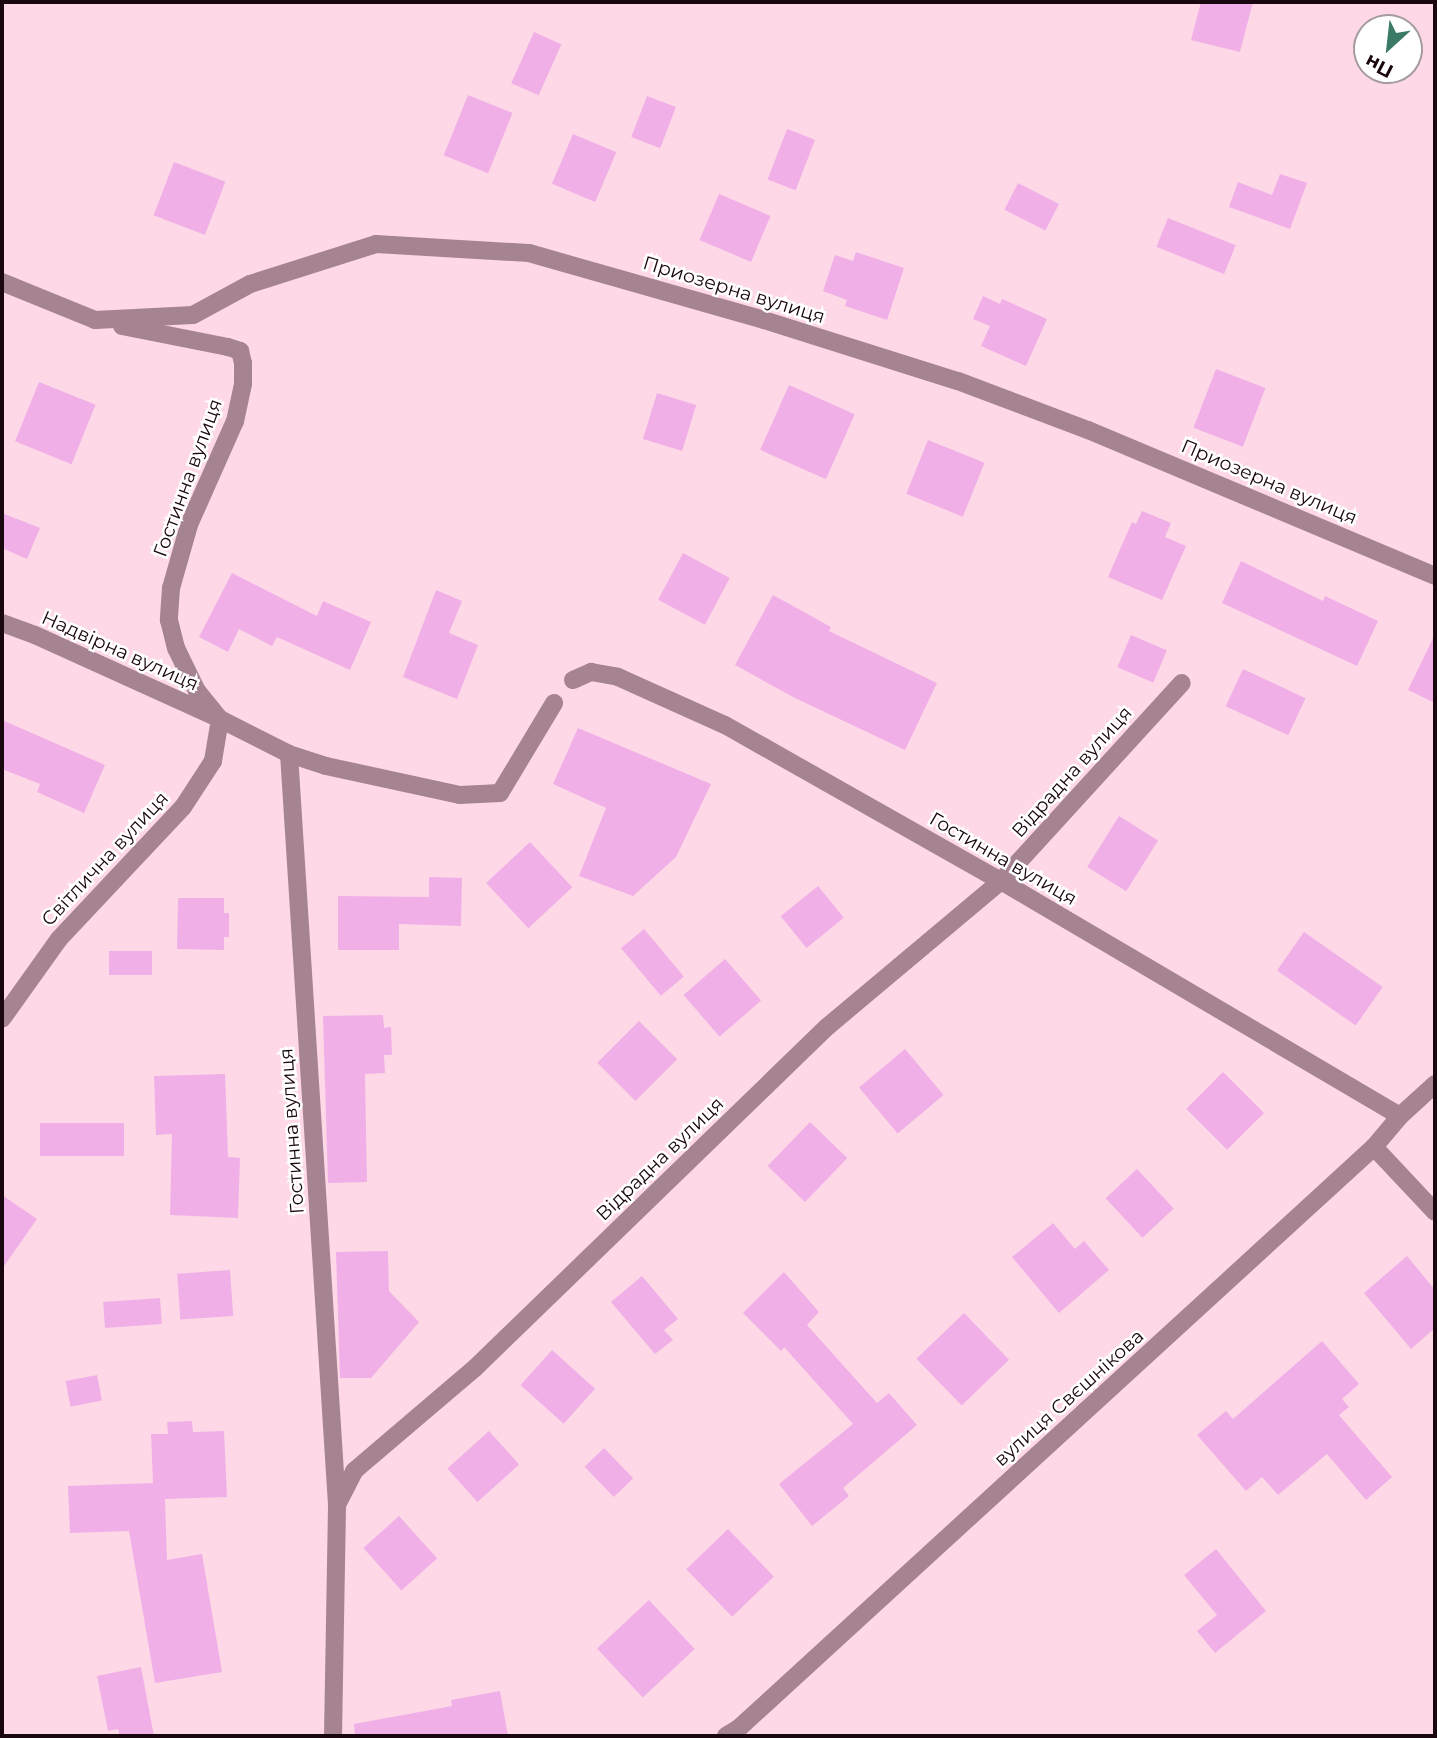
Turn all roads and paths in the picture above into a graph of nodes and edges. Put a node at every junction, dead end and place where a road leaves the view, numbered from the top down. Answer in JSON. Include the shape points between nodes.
{"nodes":[{"id":1,"x":2,"y":282,"type":"edge"},
{"id":2,"x":95,"y":320,"type":"junction"},
{"id":3,"x":1435,"y":576,"type":"edge"},
{"id":4,"x":2,"y":623,"type":"edge"},
{"id":5,"x":573,"y":680,"type":"dead end"},
{"id":6,"x":1182,"y":683,"type":"dead end"},
{"id":7,"x":554,"y":703,"type":"dead end"},
{"id":8,"x":220,"y":719,"type":"junction"},
{"id":9,"x":289,"y":754,"type":"junction"},
{"id":10,"x":1001,"y":881,"type":"junction"},
{"id":11,"x":2,"y":1019,"type":"edge"},
{"id":12,"x":1435,"y":1084,"type":"edge"},
{"id":13,"x":1401,"y":1116,"type":"junction"},
{"id":14,"x":1374,"y":1147,"type":"junction"},
{"id":15,"x":1435,"y":1212,"type":"edge"},
{"id":16,"x":337,"y":1505,"type":"junction"},
{"id":17,"x":333,"y":1736,"type":"edge"},
{"id":18,"x":726,"y":1736,"type":"edge"}],
"edges":[{"from":1,"to":2,"type":"street","name":"Приозерна вулиця"},
{"from":2,"to":3,"type":"street","name":"Приозерна вулиця","via":[[192,315],[250,284],[376,244],[529,253],[958,381],[1088,430]]},
{"from":2,"to":8,"type":"street","name":"Гостинна вулиця","via":[[240,351],[243,384],[235,421],[190,526],[171,588],[169,620],[176,648],[197,691]]},
{"from":4,"to":8,"type":"street","name":"Надвірна вулиця"},
{"from":5,"to":10,"type":"street","name":"Гостинна вулиця","via":[[591,672],[639,684],[724,725]]},
{"from":6,"to":10,"type":"street","name":"Відрадна вулиця"},
{"from":7,"to":9,"type":"street","name":"Гостинна вулиця","via":[[500,793],[460,795],[432,790]]},
{"from":8,"to":9,"type":"street","name":"Гостинна вулиця"},
{"from":8,"to":11,"type":"street","name":"Світлична вулиця","via":[[213,761],[183,807],[59,939]]},
{"from":9,"to":16,"type":"street","name":"Гостинна вулиця"},
{"from":10,"to":13,"type":"street","name":"Гостинна вулиця"},
{"from":10,"to":16,"type":"street","name":"Відрадна вулиця","via":[[827,1027],[475,1368],[354,1471]]},
{"from":12,"to":13,"type":"street","name":"вулиця Свєшнікова"},
{"from":13,"to":14,"type":"street","name":"вулиця Свєшнікова"},
{"from":14,"to":15,"type":"street"},
{"from":14,"to":18,"type":"street","name":"вулиця Свєшнікова"},
{"from":16,"to":17,"type":"street","name":"Відрадна вулиця"}]}
